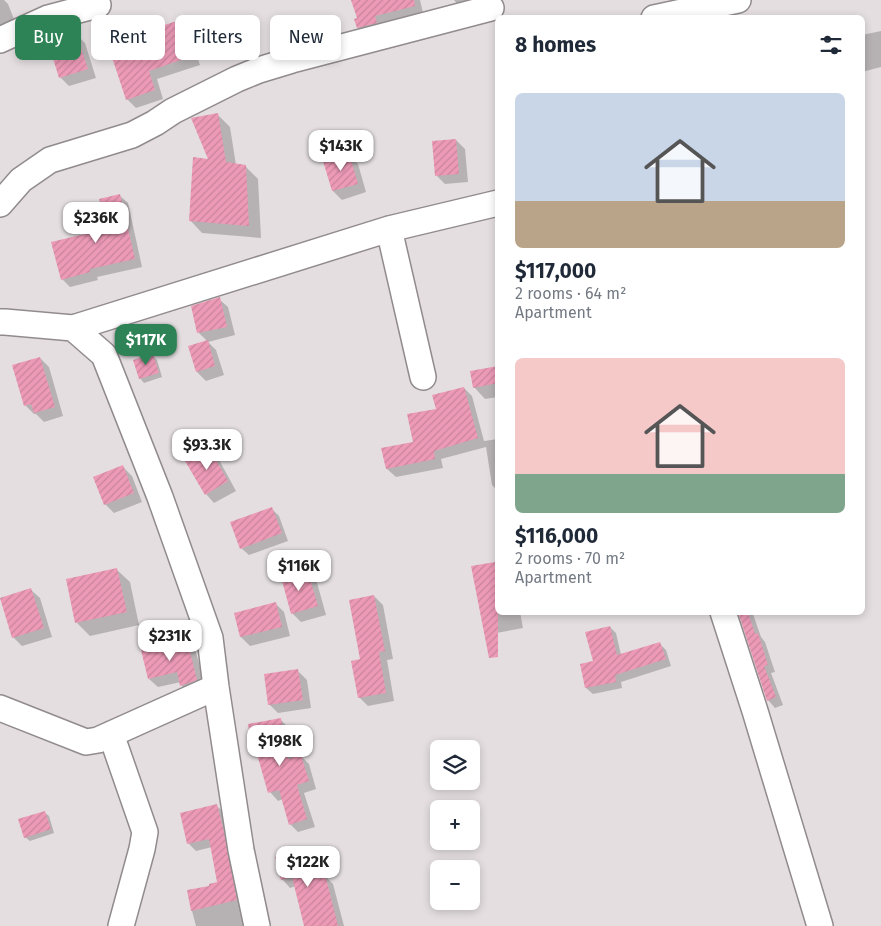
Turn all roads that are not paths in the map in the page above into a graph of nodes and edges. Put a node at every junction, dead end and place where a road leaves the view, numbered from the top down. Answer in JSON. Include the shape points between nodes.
{"nodes":[{"id":1,"x":738,"y":0,"type":"edge"},
{"id":2,"x":98,"y":5,"type":"dead end"},
{"id":3,"x":493,"y":11,"type":"edge"},
{"id":4,"x":668,"y":15,"type":"edge"},
{"id":5,"x":0,"y":40,"type":"edge"},
{"id":6,"x":0,"y":204,"type":"edge"},
{"id":7,"x":495,"y":204,"type":"edge"},
{"id":8,"x":389,"y":229,"type":"junction"},
{"id":9,"x":0,"y":322,"type":"edge"},
{"id":10,"x":73,"y":328,"type":"junction"},
{"id":11,"x":423,"y":377,"type":"dead end"},
{"id":12,"x":724,"y":615,"type":"edge"},
{"id":13,"x":216,"y":687,"type":"junction"},
{"id":14,"x":0,"y":708,"type":"edge"},
{"id":15,"x":111,"y":734,"type":"junction"},
{"id":16,"x":121,"y":926,"type":"edge"},
{"id":17,"x":257,"y":926,"type":"edge"},
{"id":18,"x":820,"y":926,"type":"edge"}],
"edges":[{"from":1,"to":4,"type":"street"},
{"from":2,"to":5,"type":"street","via":[[48,18]]},
{"from":3,"to":6,"type":"street","via":[[259,70],[173,111],[132,136],[50,160],[21,180]]},
{"from":7,"to":8,"type":"street"},
{"from":8,"to":10,"type":"street"},
{"from":8,"to":11,"type":"street"},
{"from":9,"to":10,"type":"street"},
{"from":10,"to":13,"type":"street","via":[[104,355],[160,497],[210,638]]},
{"from":12,"to":18,"type":"street"},
{"from":13,"to":15,"type":"street"},
{"from":13,"to":17,"type":"street","via":[[241,850]]},
{"from":14,"to":15,"type":"street","via":[[86,742]]},
{"from":15,"to":16,"type":"street","via":[[145,832]]}]}
